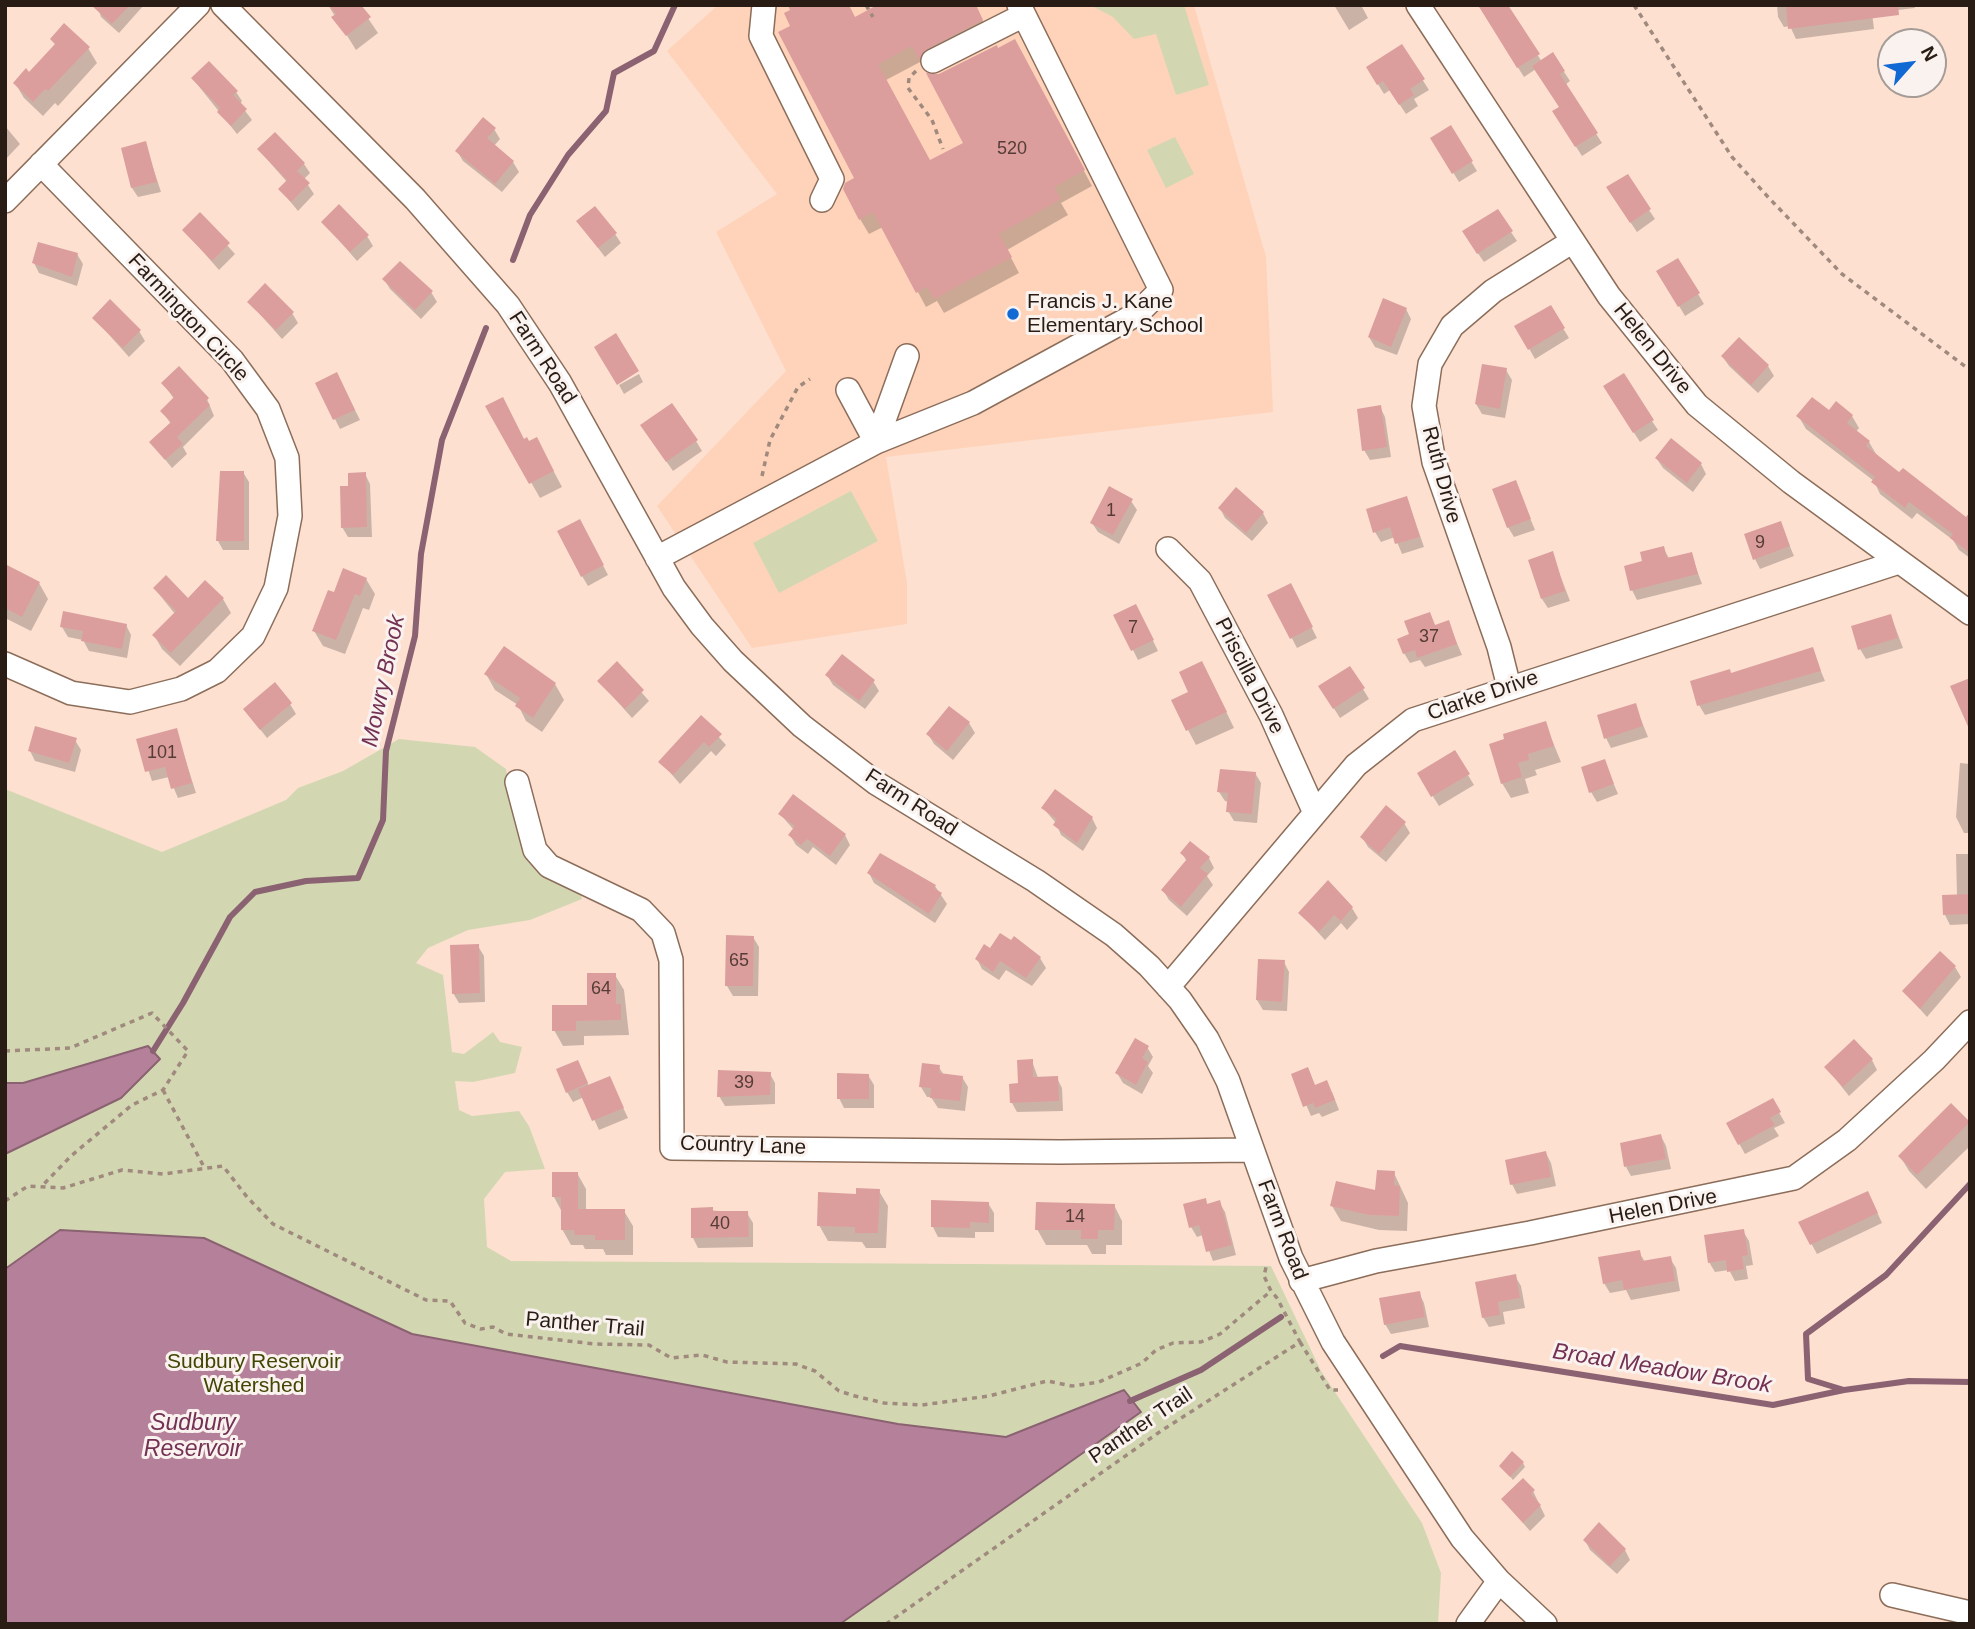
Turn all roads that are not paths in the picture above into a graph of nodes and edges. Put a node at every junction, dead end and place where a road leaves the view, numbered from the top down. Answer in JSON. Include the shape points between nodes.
{"nodes":[{"id":1,"x":198,"y":5,"type":"edge"},
{"id":2,"x":223,"y":5,"type":"edge"},
{"id":3,"x":764,"y":5,"type":"edge"},
{"id":4,"x":1418,"y":5,"type":"edge"},
{"id":5,"x":1022,"y":10,"type":"edge"},
{"id":6,"x":933,"y":61,"type":"road end"},
{"id":7,"x":41,"y":164,"type":"junction"},
{"id":8,"x":822,"y":200,"type":"dead end"},
{"id":9,"x":5,"y":201,"type":"edge"},
{"id":10,"x":1573,"y":241,"type":"junction"},
{"id":11,"x":907,"y":356,"type":"dead end"},
{"id":12,"x":848,"y":390,"type":"dead end"},
{"id":13,"x":876,"y":442,"type":"junction"},
{"id":14,"x":1168,"y":549,"type":"dead end"},
{"id":15,"x":657,"y":558,"type":"junction"},
{"id":16,"x":1899,"y":562,"type":"junction"},
{"id":17,"x":1970,"y":613,"type":"edge"},
{"id":18,"x":5,"y":664,"type":"edge"},
{"id":19,"x":1509,"y":687,"type":"junction"},
{"id":20,"x":517,"y":782,"type":"dead end"},
{"id":21,"x":1315,"y":813,"type":"junction"},
{"id":22,"x":1168,"y":987,"type":"junction"},
{"id":23,"x":1970,"y":1022,"type":"edge"},
{"id":24,"x":1252,"y":1150,"type":"junction"},
{"id":25,"x":1301,"y":1281,"type":"junction"},
{"id":26,"x":1499,"y":1581,"type":"junction"},
{"id":27,"x":1892,"y":1595,"type":"dead end"},
{"id":28,"x":1970,"y":1613,"type":"edge"},
{"id":29,"x":1468,"y":1624,"type":"edge"},
{"id":30,"x":1545,"y":1624,"type":"edge"}],
"edges":[{"from":1,"to":7,"type":"street"},
{"from":2,"to":15,"type":"street","name":"Farm Road","via":[[415,199],[508,305],[560,383]]},
{"from":3,"to":8,"type":"street","via":[[761,36],[832,179]]},
{"from":4,"to":10,"type":"street","name":"Helen Drive"},
{"from":5,"to":6,"type":"street"},
{"from":5,"to":13,"type":"street","via":[[1161,290],[1137,314],[973,403]]},
{"from":7,"to":9,"type":"street"},
{"from":7,"to":18,"type":"street","name":"Farmington Circle","via":[[181,305],[254,389],[268,409],[287,458],[290,516],[271,600],[253,636],[217,671],[181,689],[130,702],[71,693]]},
{"from":10,"to":16,"type":"street","name":"Helen Drive","via":[[1609,296],[1697,405]]},
{"from":10,"to":19,"type":"street","name":"Ruth Drive","via":[[1493,291],[1452,326],[1430,363],[1424,406],[1434,462]]},
{"from":11,"to":13,"type":"street"},
{"from":12,"to":13,"type":"street"},
{"from":13,"to":15,"type":"street"},
{"from":14,"to":21,"type":"street","name":"Priscilla Drive","via":[[1200,582],[1271,715]]},
{"from":15,"to":22,"type":"street","name":"Farm Road","via":[[702,626],[802,726],[876,783],[1076,907]]},
{"from":16,"to":17,"type":"street","name":"Helen Drive"},
{"from":16,"to":19,"type":"street","name":"Clarke Drive"},
{"from":19,"to":21,"type":"street","name":"Clarke Drive","via":[[1413,720],[1356,765]]},
{"from":20,"to":24,"type":"street","name":"Country Lane","via":[[535,850],[549,866],[641,910],[663,933],[671,960],[672,1147]]},
{"from":21,"to":22,"type":"street","name":"Clarke Drive"},
{"from":22,"to":24,"type":"street","name":"Farm Road","via":[[1208,1039]]},
{"from":23,"to":25,"type":"street","name":"Helen Drive","via":[[1847,1140],[1794,1178],[1376,1261]]},
{"from":24,"to":25,"type":"street","name":"Farm Road"},
{"from":25,"to":26,"type":"street","name":"Farm Road","via":[[1357,1382],[1462,1538]]},
{"from":26,"to":29,"type":"street"},
{"from":26,"to":30,"type":"street","name":"Farm Road"},
{"from":27,"to":28,"type":"street"}]}
